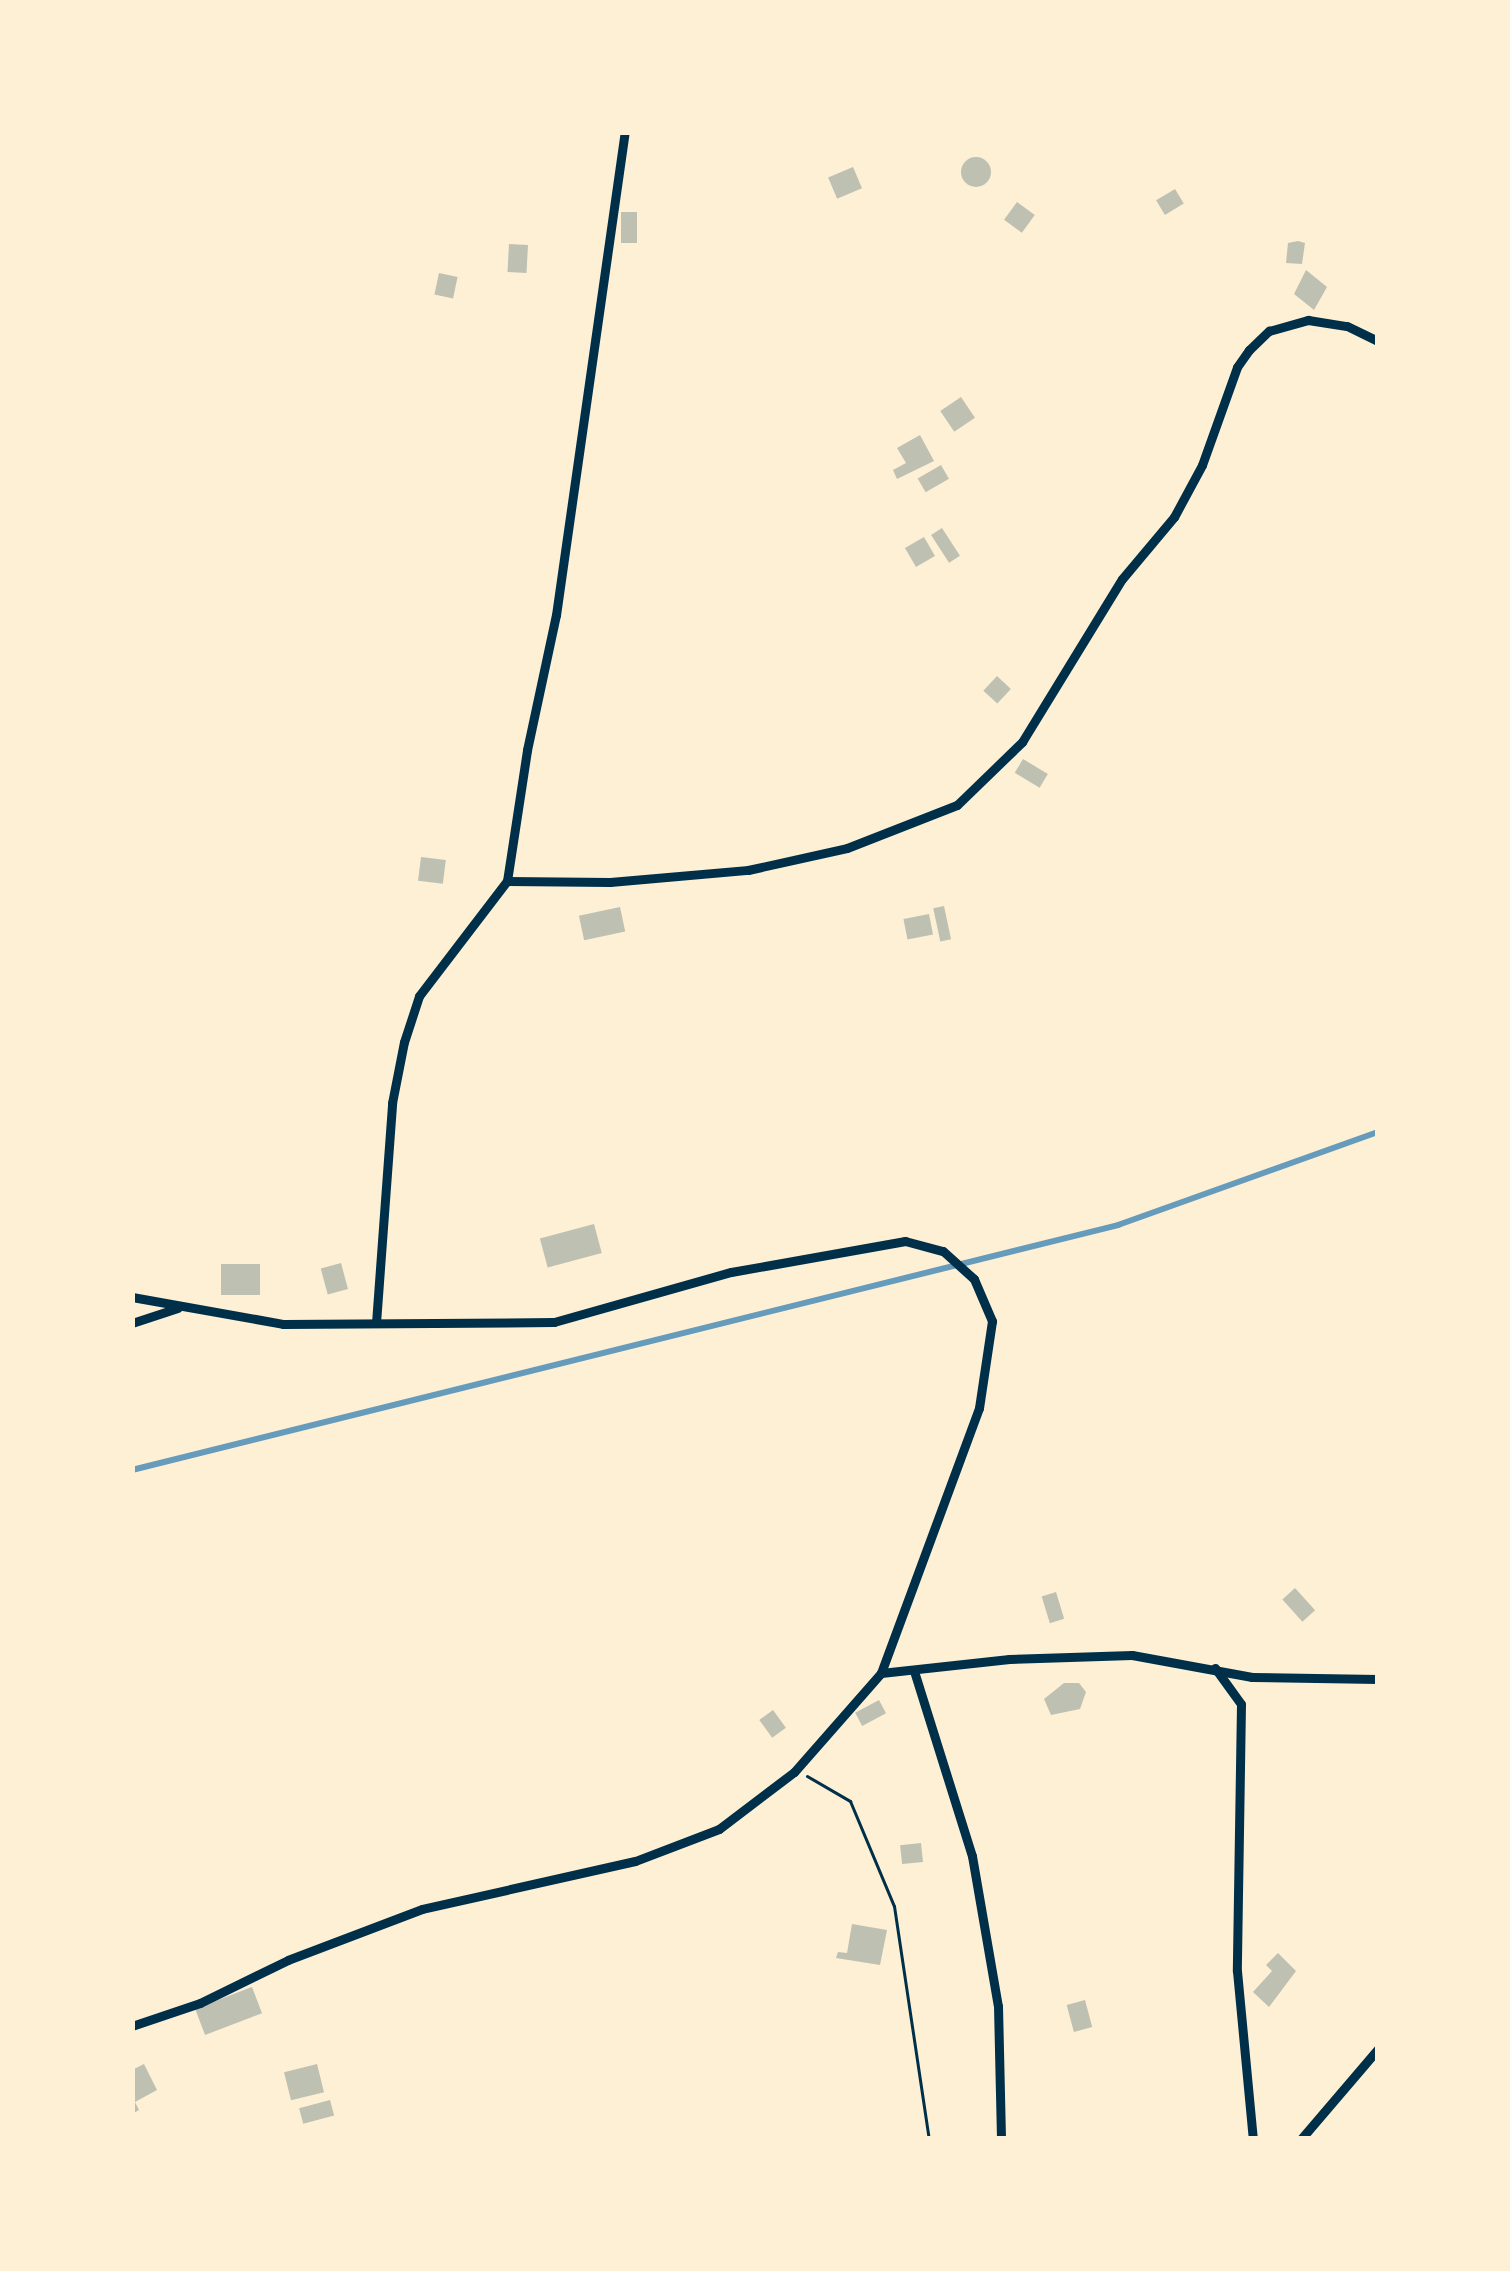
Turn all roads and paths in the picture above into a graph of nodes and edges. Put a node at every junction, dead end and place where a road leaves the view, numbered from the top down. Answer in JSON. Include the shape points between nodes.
{"nodes":[{"id":1,"x":625,"y":132,"type":"edge"},
{"id":2,"x":1378,"y":341,"type":"edge"},
{"id":3,"x":507,"y":881,"type":"junction"},
{"id":4,"x":132,"y":1297,"type":"edge"},
{"id":5,"x":178,"y":1308,"type":"junction"},
{"id":6,"x":132,"y":1323,"type":"edge"},
{"id":7,"x":376,"y":1323,"type":"junction"},
{"id":8,"x":1215,"y":1668,"type":"junction"},
{"id":9,"x":914,"y":1671,"type":"junction"},
{"id":10,"x":881,"y":1673,"type":"junction"},
{"id":11,"x":1378,"y":1679,"type":"edge"},
{"id":12,"x":794,"y":1772,"type":"junction"},
{"id":13,"x":132,"y":2026,"type":"edge"},
{"id":14,"x":1378,"y":2049,"type":"edge"},
{"id":15,"x":928,"y":2139,"type":"edge"},
{"id":16,"x":1001,"y":2139,"type":"edge"},
{"id":17,"x":1252,"y":2139,"type":"edge"},
{"id":18,"x":1301,"y":2139,"type":"edge"}],
"edges":[{"from":1,"to":3,"type":"street","via":[[556,615]]},
{"from":2,"to":3,"type":"street","via":[[1308,320],[1269,332],[1249,350],[1174,517],[1122,579],[1022,742],[957,805],[866,842],[748,870]]},
{"from":3,"to":7,"type":"street","via":[[419,996],[404,1042]]},
{"from":4,"to":5,"type":"street"},
{"from":5,"to":6,"type":"street"},
{"from":5,"to":7,"type":"street","via":[[283,1324]]},
{"from":7,"to":10,"type":"street","via":[[554,1322],[676,1285],[867,1245],[905,1241],[943,1251],[974,1279],[992,1321],[988,1365]]},
{"from":8,"to":9,"type":"street","via":[[1132,1655]]},
{"from":8,"to":11,"type":"street","via":[[1252,1677]]},
{"from":8,"to":17,"type":"street","via":[[1241,1705],[1237,1971]]},
{"from":9,"to":10,"type":"street"},
{"from":9,"to":16,"type":"street","via":[[972,1856],[998,2006]]},
{"from":10,"to":12,"type":"street"},
{"from":12,"to":13,"type":"street","via":[[719,1829],[635,1861],[422,1909]]},
{"from":12,"to":15,"type":"path","via":[[850,1801],[894,1906]]},
{"from":14,"to":18,"type":"street"}]}
